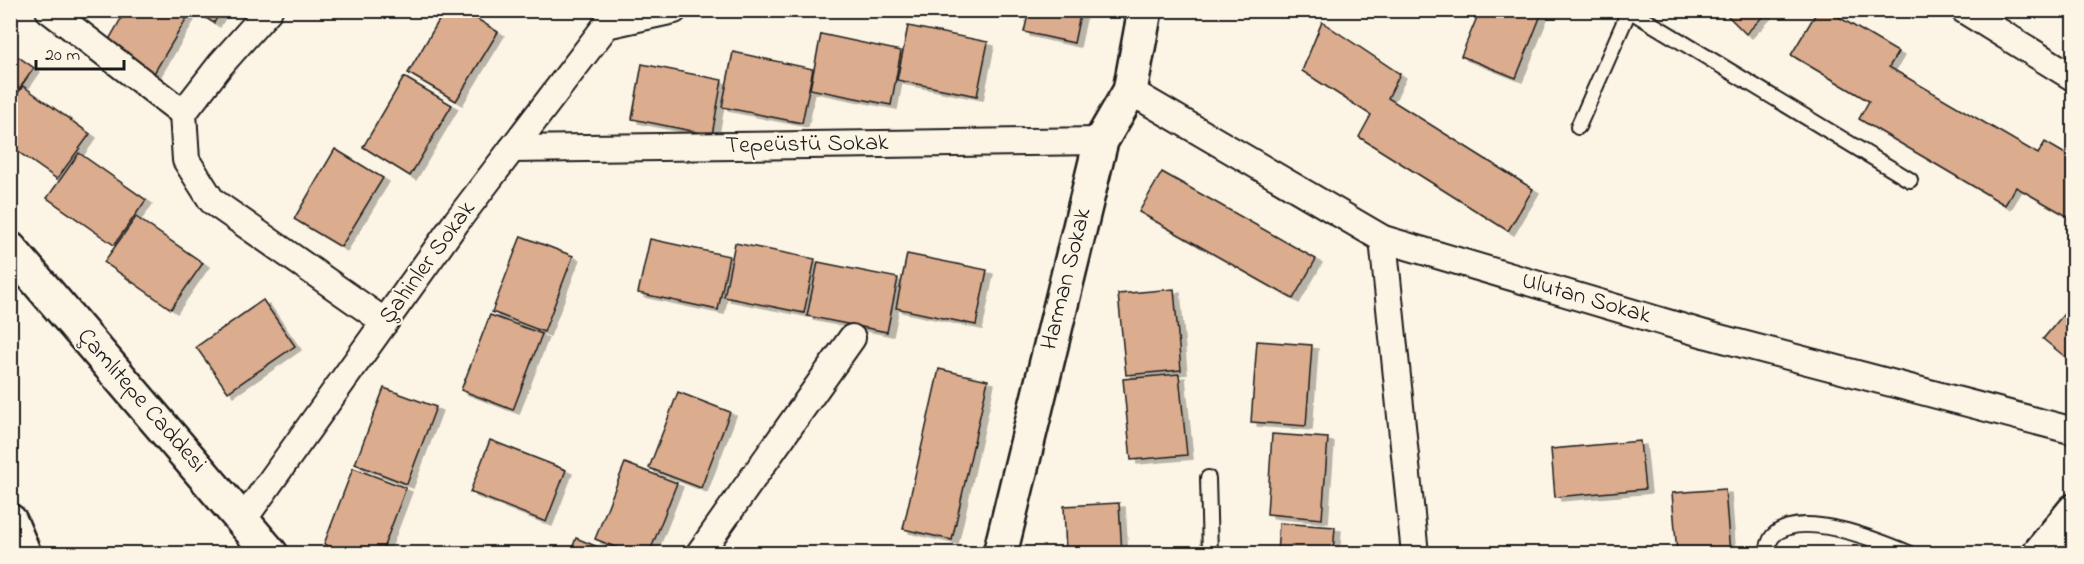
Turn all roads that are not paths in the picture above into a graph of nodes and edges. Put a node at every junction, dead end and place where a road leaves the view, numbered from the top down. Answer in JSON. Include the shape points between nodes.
{"nodes":[{"id":1,"x":49,"y":10,"type":"edge"},
{"id":2,"x":269,"y":10,"type":"edge"},
{"id":3,"x":674,"y":10,"type":"edge"},
{"id":4,"x":1145,"y":10,"type":"edge"},
{"id":5,"x":1964,"y":10,"type":"edge"},
{"id":6,"x":1629,"y":11,"type":"edge"},
{"id":7,"x":612,"y":18,"type":"edge"},
{"id":8,"x":2073,"y":78,"type":"edge"},
{"id":9,"x":1130,"y":91,"type":"junction"},
{"id":10,"x":183,"y":113,"type":"junction"},
{"id":11,"x":1578,"y":127,"type":"dead end"},
{"id":12,"x":1101,"y":141,"type":"junction"},
{"id":13,"x":512,"y":149,"type":"junction"},
{"id":14,"x":1910,"y":180,"type":"dead end"},
{"id":15,"x":1383,"y":239,"type":"junction"},
{"id":16,"x":10,"y":249,"type":"edge"},
{"id":17,"x":385,"y":322,"type":"junction"},
{"id":18,"x":852,"y":338,"type":"dead end"},
{"id":19,"x":2073,"y":431,"type":"edge"},
{"id":20,"x":1208,"y":478,"type":"dead end"},
{"id":21,"x":2073,"y":511,"type":"edge"},
{"id":22,"x":243,"y":520,"type":"junction"},
{"id":23,"x":10,"y":521,"type":"edge"},
{"id":24,"x":24,"y":554,"type":"edge"},
{"id":25,"x":271,"y":554,"type":"edge"},
{"id":26,"x":699,"y":554,"type":"edge"},
{"id":27,"x":1000,"y":554,"type":"edge"},
{"id":28,"x":1210,"y":554,"type":"edge"},
{"id":29,"x":1415,"y":554,"type":"edge"},
{"id":30,"x":1766,"y":554,"type":"edge"},
{"id":31,"x":1911,"y":554,"type":"edge"},
{"id":32,"x":2039,"y":554,"type":"edge"}],
"edges":[{"from":1,"to":10,"type":"street"},
{"from":2,"to":10,"type":"street"},
{"from":3,"to":7,"type":"street"},
{"from":4,"to":9,"type":"street","name":"Harman Sokak"},
{"from":5,"to":8,"type":"street"},
{"from":6,"to":11,"type":"lane"},
{"from":6,"to":14,"type":"lane"},
{"from":7,"to":13,"type":"street","name":"Şahinler Sokak"},
{"from":9,"to":12,"type":"street","name":"Harman Sokak"},
{"from":9,"to":15,"type":"street","name":"Ulutan Sokak"},
{"from":10,"to":17,"type":"street","via":[[186,160],[212,201]]},
{"from":12,"to":13,"type":"street","name":"Tepeüstü Sokak"},
{"from":12,"to":27,"type":"street","name":"Harman Sokak"},
{"from":13,"to":17,"type":"street","name":"Şahinler Sokak"},
{"from":15,"to":19,"type":"street","name":"Ulutan Sokak","via":[[1708,335]]},
{"from":15,"to":29,"type":"street"},
{"from":16,"to":22,"type":"street","name":"Çamlıtepe Caddesi"},
{"from":17,"to":22,"type":"street","name":"Şahinler Sokak"},
{"from":18,"to":26,"type":"street"},
{"from":20,"to":28,"type":"lane"},
{"from":21,"to":32,"type":"street"},
{"from":22,"to":25,"type":"street","name":"Çamlıtepe Caddesi"},
{"from":23,"to":24,"type":"street"},
{"from":30,"to":31,"type":"lane","via":[[1772,537],[1789,526],[1819,526],[1853,533]]}]}
